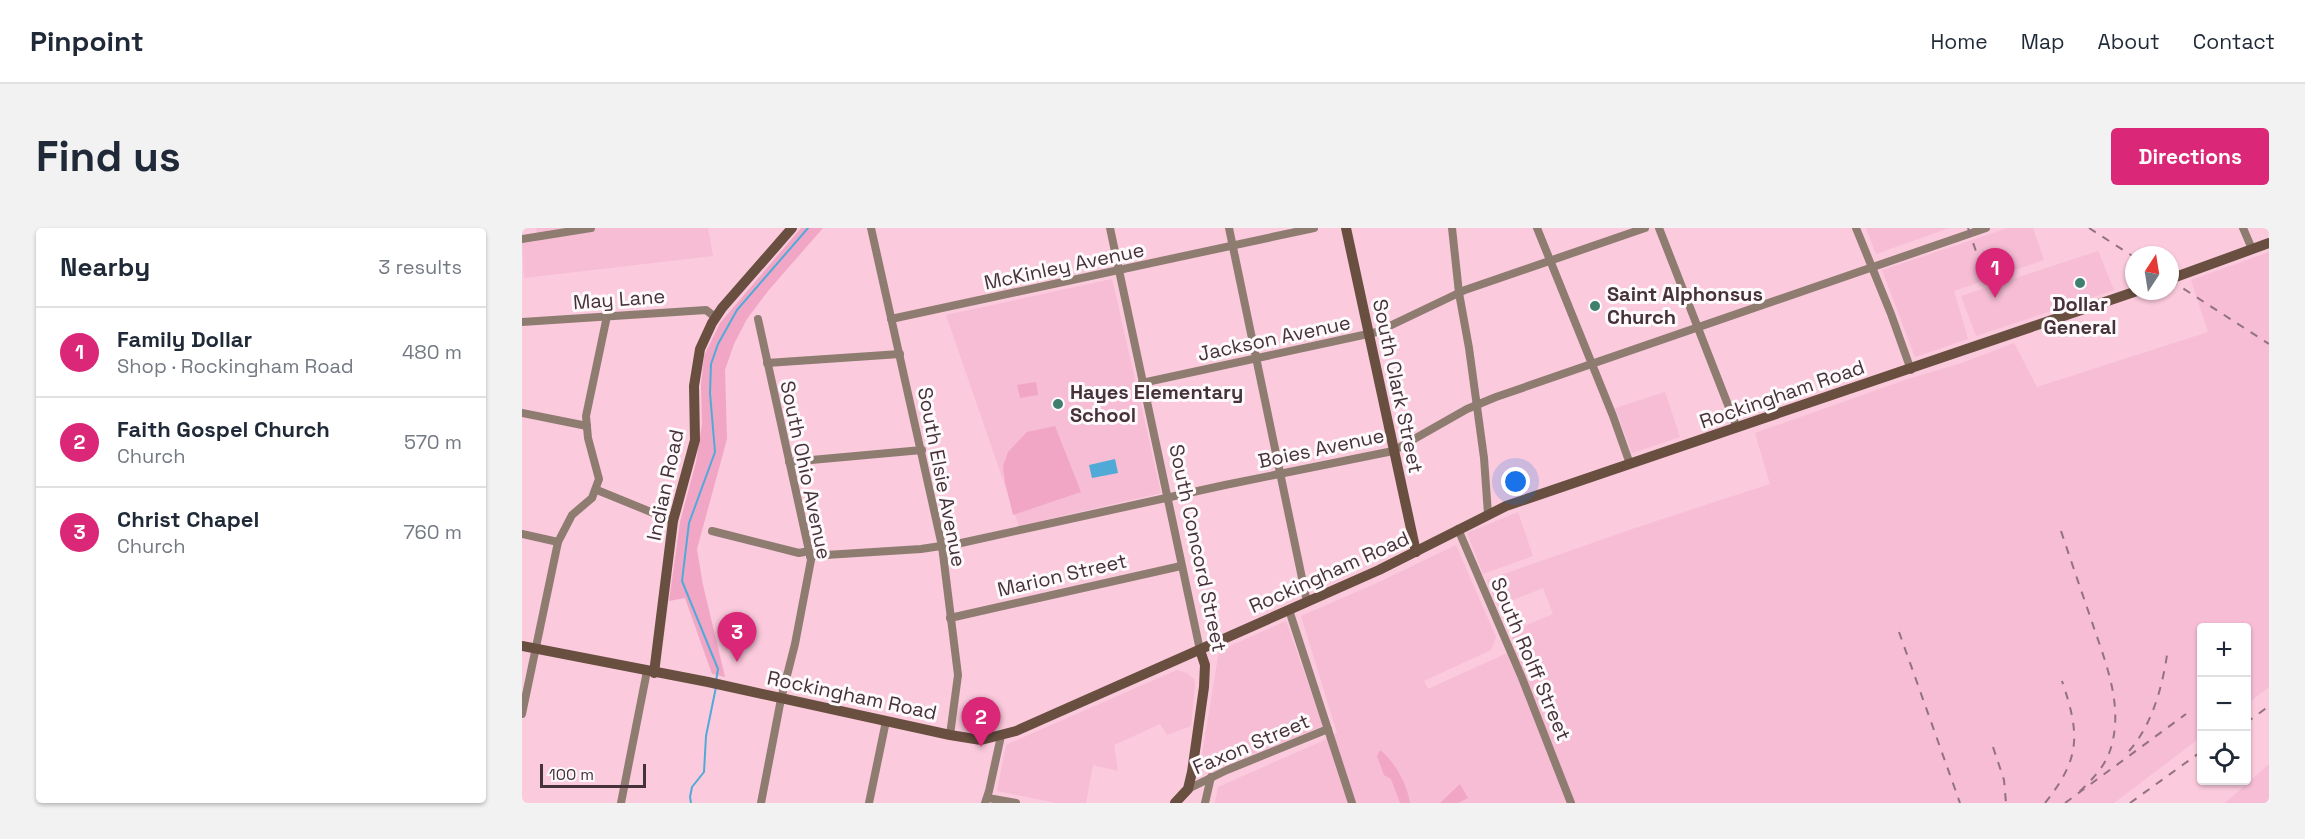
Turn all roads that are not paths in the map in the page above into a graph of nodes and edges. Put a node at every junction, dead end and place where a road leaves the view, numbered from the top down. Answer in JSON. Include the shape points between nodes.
{"nodes":[{"id":1,"x":591,"y":228,"type":"edge"},
{"id":2,"x":792,"y":228,"type":"edge"},
{"id":3,"x":871,"y":228,"type":"edge"},
{"id":4,"x":1110,"y":228,"type":"edge"},
{"id":5,"x":1229,"y":228,"type":"edge"},
{"id":6,"x":1314,"y":228,"type":"edge"},
{"id":7,"x":1346,"y":228,"type":"edge"},
{"id":8,"x":1452,"y":228,"type":"edge"},
{"id":9,"x":1537,"y":228,"type":"edge"},
{"id":10,"x":1645,"y":228,"type":"edge"},
{"id":11,"x":1659,"y":228,"type":"edge"},
{"id":12,"x":1856,"y":228,"type":"edge"},
{"id":13,"x":1986,"y":228,"type":"edge"},
{"id":14,"x":2243,"y":228,"type":"edge"},
{"id":15,"x":522,"y":239,"type":"edge"},
{"id":16,"x":2269,"y":243,"type":"edge"},
{"id":17,"x":1233,"y":246,"type":"junction"},
{"id":18,"x":2252,"y":249,"type":"junction"},
{"id":19,"x":1550,"y":262,"type":"junction"},
{"id":20,"x":1871,"y":267,"type":"junction"},
{"id":21,"x":1118,"y":271,"type":"junction"},
{"id":22,"x":2179,"y":276,"type":"edge"},
{"id":23,"x":1459,"y":293,"type":"junction"},
{"id":24,"x":2125,"y":295,"type":"edge"},
{"id":25,"x":608,"y":316,"type":"junction"},
{"id":26,"x":715,"y":317,"type":"junction"},
{"id":27,"x":758,"y":319,"type":"dead end"},
{"id":28,"x":891,"y":319,"type":"junction"},
{"id":29,"x":522,"y":322,"type":"edge"},
{"id":30,"x":1697,"y":327,"type":"junction"},
{"id":31,"x":1368,"y":334,"type":"junction"},
{"id":32,"x":900,"y":354,"type":"junction"},
{"id":33,"x":1255,"y":360,"type":"junction"},
{"id":34,"x":767,"y":363,"type":"junction"},
{"id":35,"x":1591,"y":364,"type":"junction"},
{"id":36,"x":1911,"y":370,"type":"junction"},
{"id":37,"x":1142,"y":383,"type":"junction"},
{"id":38,"x":1476,"y":405,"type":"junction"},
{"id":39,"x":522,"y":413,"type":"edge"},
{"id":40,"x":587,"y":426,"type":"junction"},
{"id":41,"x":1737,"y":428,"type":"junction"},
{"id":42,"x":922,"y":450,"type":"junction"},
{"id":43,"x":1393,"y":451,"type":"junction"},
{"id":44,"x":789,"y":462,"type":"junction"},
{"id":45,"x":1630,"y":464,"type":"junction"},
{"id":46,"x":1281,"y":474,"type":"junction"},
{"id":47,"x":597,"y":490,"type":"junction"},
{"id":48,"x":1169,"y":497,"type":"junction"},
{"id":49,"x":1488,"y":514,"type":"junction"},
{"id":50,"x":673,"y":521,"type":"junction"},
{"id":51,"x":1458,"y":529,"type":"junction"},
{"id":52,"x":712,"y":531,"type":"dead end"},
{"id":53,"x":522,"y":534,"type":"edge"},
{"id":54,"x":558,"y":542,"type":"junction"},
{"id":55,"x":942,"y":546,"type":"junction"},
{"id":56,"x":1416,"y":552,"type":"junction"},
{"id":57,"x":809,"y":553,"type":"junction"},
{"id":58,"x":1181,"y":566,"type":"junction"},
{"id":59,"x":1306,"y":602,"type":"junction"},
{"id":60,"x":1289,"y":610,"type":"junction"},
{"id":61,"x":950,"y":618,"type":"junction"},
{"id":62,"x":522,"y":646,"type":"edge"},
{"id":63,"x":535,"y":648,"type":"junction"},
{"id":64,"x":1200,"y":650,"type":"junction"},
{"id":65,"x":650,"y":672,"type":"junction"},
{"id":66,"x":780,"y":699,"type":"junction"},
{"id":67,"x":522,"y":714,"type":"edge"},
{"id":68,"x":886,"y":721,"type":"junction"},
{"id":69,"x":1328,"y":729,"type":"junction"},
{"id":70,"x":950,"y":735,"type":"junction"},
{"id":71,"x":1001,"y":736,"type":"junction"},
{"id":72,"x":1210,"y":777,"type":"junction"},
{"id":73,"x":1188,"y":789,"type":"junction"},
{"id":74,"x":986,"y":800,"type":"edge"},
{"id":75,"x":621,"y":803,"type":"edge"},
{"id":76,"x":761,"y":803,"type":"edge"},
{"id":77,"x":869,"y":803,"type":"edge"},
{"id":78,"x":1016,"y":803,"type":"edge"},
{"id":79,"x":1175,"y":803,"type":"edge"},
{"id":80,"x":1205,"y":803,"type":"edge"},
{"id":81,"x":1352,"y":803,"type":"edge"},
{"id":82,"x":1571,"y":803,"type":"edge"}],
"edges":[{"from":1,"to":15,"type":"street"},
{"from":2,"to":26,"type":"street","name":"Indian Road"},
{"from":3,"to":28,"type":"street","name":"South Elsie Avenue"},
{"from":4,"to":21,"type":"street","name":"South Concord Street"},
{"from":5,"to":17,"type":"street"},
{"from":6,"to":17,"type":"street","name":"McKinley Avenue"},
{"from":7,"to":31,"type":"street","name":"South Clark Street"},
{"from":8,"to":23,"type":"street"},
{"from":9,"to":19,"type":"street"},
{"from":10,"to":19,"type":"street","name":"Jackson Avenue"},
{"from":11,"to":30,"type":"street"},
{"from":12,"to":20,"type":"street"},
{"from":13,"to":20,"type":"street","name":"Boies Avenue"},
{"from":14,"to":18,"type":"street"},
{"from":16,"to":18,"type":"street"},
{"from":17,"to":21,"type":"street","name":"McKinley Avenue"},
{"from":17,"to":33,"type":"street"},
{"from":18,"to":22,"type":"street"},
{"from":19,"to":23,"type":"street","name":"Jackson Avenue"},
{"from":19,"to":35,"type":"street"},
{"from":20,"to":30,"type":"street","name":"Boies Avenue"},
{"from":20,"to":36,"type":"street"},
{"from":21,"to":28,"type":"street","name":"McKinley Avenue"},
{"from":21,"to":37,"type":"street","name":"South Concord Street"},
{"from":23,"to":31,"type":"street","name":"Jackson Avenue"},
{"from":23,"to":38,"type":"street"},
{"from":24,"to":36,"type":"street","name":"Rockingham Road"},
{"from":25,"to":26,"type":"street","name":"May Lane","via":[[706,310]]},
{"from":25,"to":29,"type":"street","name":"May Lane"},
{"from":25,"to":40,"type":"street"},
{"from":26,"to":50,"type":"street","name":"Indian Road","via":[[696,363],[694,440]]},
{"from":27,"to":34,"type":"street","name":"South Ohio Avenue"},
{"from":28,"to":32,"type":"street","name":"South Elsie Avenue"},
{"from":30,"to":35,"type":"street","name":"Boies Avenue"},
{"from":30,"to":41,"type":"street"},
{"from":31,"to":33,"type":"street","name":"Jackson Avenue"},
{"from":31,"to":43,"type":"street","name":"South Clark Street"},
{"from":32,"to":34,"type":"street"},
{"from":32,"to":42,"type":"street","name":"South Elsie Avenue"},
{"from":33,"to":37,"type":"street","name":"Jackson Avenue"},
{"from":33,"to":46,"type":"street"},
{"from":34,"to":44,"type":"street","name":"South Ohio Avenue"},
{"from":35,"to":38,"type":"street","name":"Boies Avenue"},
{"from":35,"to":45,"type":"street"},
{"from":36,"to":41,"type":"street","name":"Rockingham Road"},
{"from":37,"to":48,"type":"street","name":"South Concord Street"},
{"from":38,"to":43,"type":"street","name":"Boies Avenue"},
{"from":38,"to":49,"type":"street"},
{"from":39,"to":40,"type":"street"},
{"from":40,"to":47,"type":"street","via":[[598,468]]},
{"from":41,"to":45,"type":"street","name":"Rockingham Road"},
{"from":42,"to":44,"type":"street"},
{"from":42,"to":55,"type":"street","name":"South Elsie Avenue"},
{"from":43,"to":46,"type":"street","name":"Boies Avenue"},
{"from":43,"to":56,"type":"street","name":"South Clark Street"},
{"from":44,"to":57,"type":"street","name":"South Ohio Avenue"},
{"from":45,"to":49,"type":"street","name":"Rockingham Road"},
{"from":46,"to":48,"type":"street","name":"Boies Avenue"},
{"from":46,"to":59,"type":"street"},
{"from":47,"to":50,"type":"street"},
{"from":47,"to":54,"type":"street","via":[[572,515]]},
{"from":48,"to":55,"type":"street","name":"Boies Avenue"},
{"from":48,"to":58,"type":"street","name":"South Concord Street"},
{"from":49,"to":51,"type":"street","name":"Rockingham Road"},
{"from":50,"to":65,"type":"street","name":"Indian Road"},
{"from":51,"to":56,"type":"street","name":"Rockingham Road"},
{"from":51,"to":82,"type":"street","name":"South Rolff Street"},
{"from":52,"to":57,"type":"street","name":"Boies Avenue"},
{"from":53,"to":54,"type":"street"},
{"from":54,"to":63,"type":"street"},
{"from":55,"to":57,"type":"street","name":"Boies Avenue"},
{"from":55,"to":61,"type":"street","name":"South Elsie Avenue"},
{"from":56,"to":59,"type":"street","name":"Rockingham Road"},
{"from":57,"to":66,"type":"street","name":"South Ohio Avenue","via":[[811,568]]},
{"from":58,"to":61,"type":"street","name":"Marion Street"},
{"from":58,"to":64,"type":"street","name":"South Concord Street"},
{"from":59,"to":60,"type":"street","name":"Rockingham Road"},
{"from":60,"to":64,"type":"street","name":"Rockingham Road"},
{"from":60,"to":69,"type":"street"},
{"from":61,"to":70,"type":"street","name":"South Elsie Avenue","via":[[958,675]]},
{"from":62,"to":63,"type":"street","name":"Rockingham Road"},
{"from":63,"to":65,"type":"street","name":"Rockingham Road"},
{"from":63,"to":67,"type":"street"},
{"from":64,"to":71,"type":"street","name":"Rockingham Road"},
{"from":64,"to":73,"type":"street","name":"South Concord Street","via":[[1205,665],[1204,687]]},
{"from":65,"to":66,"type":"street","name":"Rockingham Road"},
{"from":65,"to":75,"type":"street"},
{"from":66,"to":68,"type":"street","name":"Rockingham Road"},
{"from":66,"to":76,"type":"street","name":"South Ohio Avenue"},
{"from":68,"to":70,"type":"street","name":"Rockingham Road"},
{"from":68,"to":77,"type":"street"},
{"from":69,"to":72,"type":"street","name":"Faxon Street"},
{"from":69,"to":81,"type":"street"},
{"from":70,"to":71,"type":"street","name":"Rockingham Road","via":[[981,740]]},
{"from":71,"to":74,"type":"street"},
{"from":72,"to":73,"type":"street","name":"Faxon Street"},
{"from":72,"to":80,"type":"street"},
{"from":73,"to":79,"type":"street"},
{"from":74,"to":78,"type":"street"}]}
